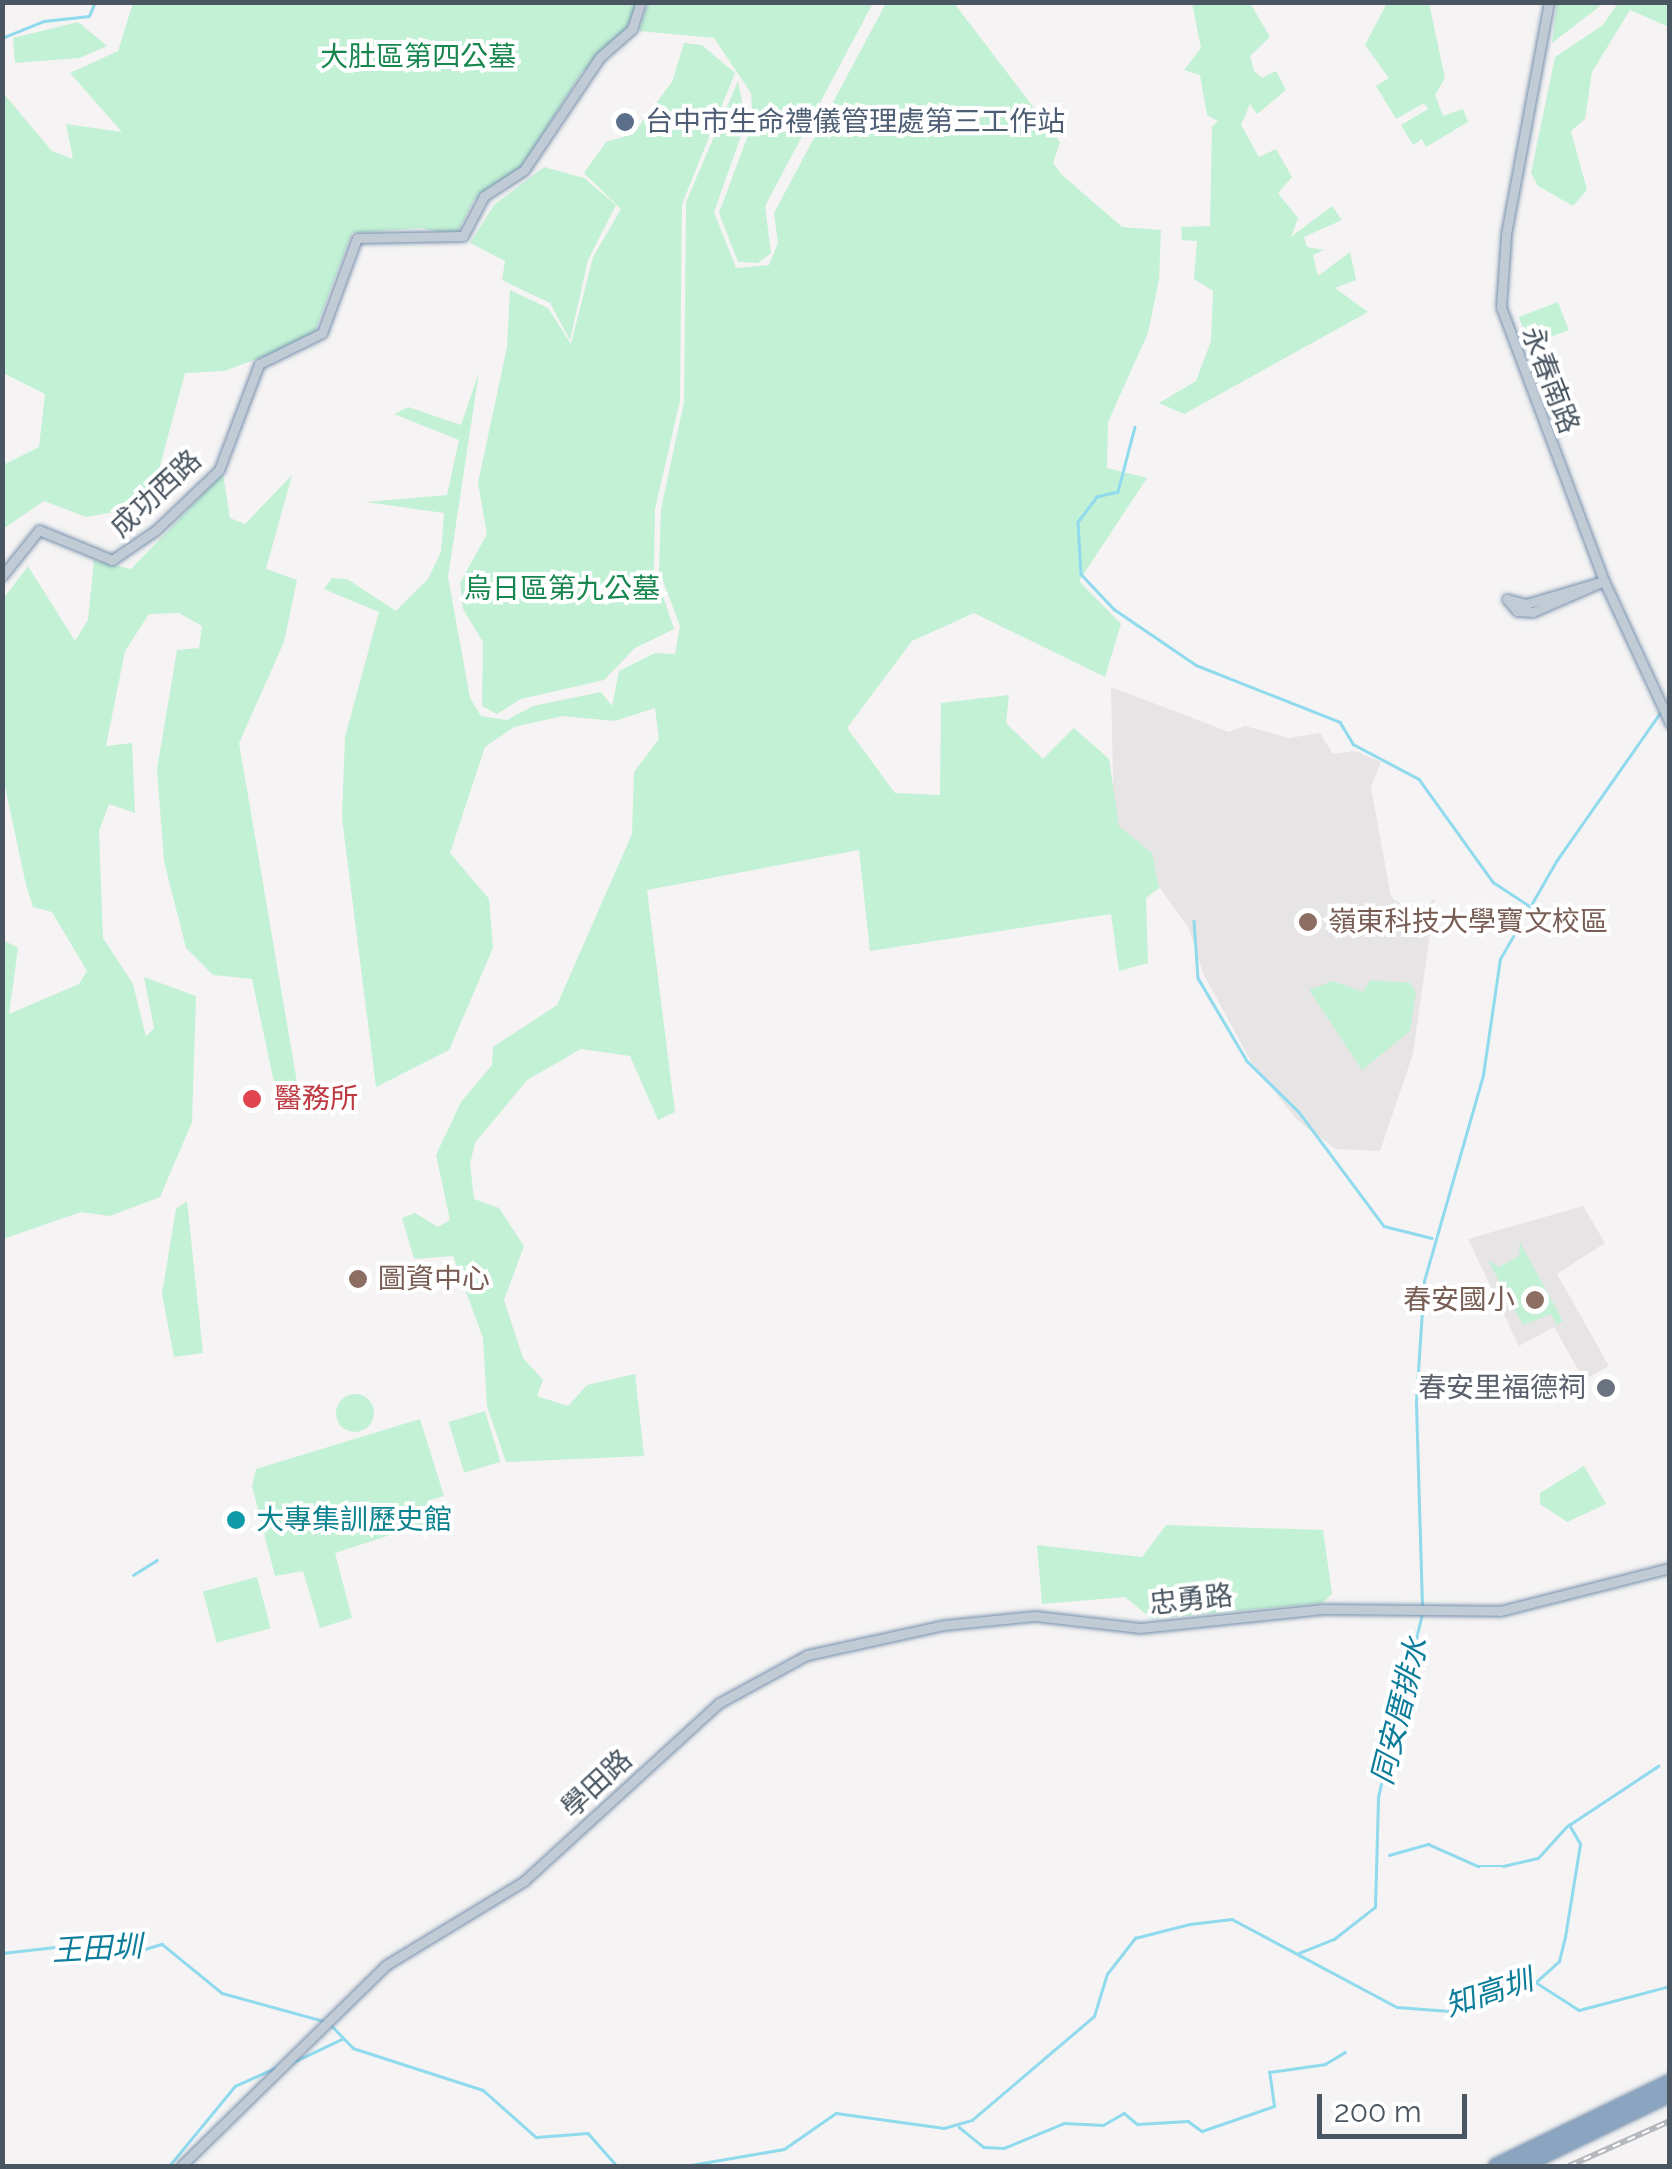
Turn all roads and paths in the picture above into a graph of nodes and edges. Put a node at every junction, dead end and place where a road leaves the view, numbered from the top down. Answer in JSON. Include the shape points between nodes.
{"nodes":[{"id":1,"x":641,"y":2,"type":"edge"},
{"id":2,"x":1548,"y":2,"type":"edge"},
{"id":3,"x":2,"y":576,"type":"edge"},
{"id":4,"x":1604,"y":581,"type":"junction"},
{"id":5,"x":1668,"y":719,"type":"edge"},
{"id":6,"x":1670,"y":1568,"type":"edge"},
{"id":7,"x":977,"y":1620,"type":"joint"},
{"id":8,"x":1670,"y":2082,"type":"edge"},
{"id":9,"x":1670,"y":2094,"type":"edge"},
{"id":10,"x":182,"y":2166,"type":"edge"},
{"id":11,"x":1496,"y":2166,"type":"edge"},
{"id":12,"x":1522,"y":2166,"type":"edge"}],
"edges":[{"from":1,"to":3,"type":"street","name":"成功西路","via":[[632,28],[600,57],[524,170],[484,196],[463,236],[357,238],[322,333],[259,364],[219,470],[156,530],[112,560],[40,530]]},
{"from":2,"to":4,"type":"street","name":"永春南路","via":[[1506,235],[1501,308]]},
{"from":4,"to":4,"type":"street","via":[[1526,604],[1507,599],[1516,611],[1534,612]]},
{"from":4,"to":5,"type":"street","name":"永春南路"},
{"from":6,"to":7,"type":"street","name":"忠勇路","via":[[1512,1609],[1411,1614],[1323,1608],[1140,1628],[1046,1616]]},
{"from":7,"to":10,"type":"street","name":"學田路","via":[[830,1647],[719,1703],[545,1864],[386,1965]]},
{"from":8,"to":11,"type":"highway"},
{"from":9,"to":12,"type":"highway"}]}
